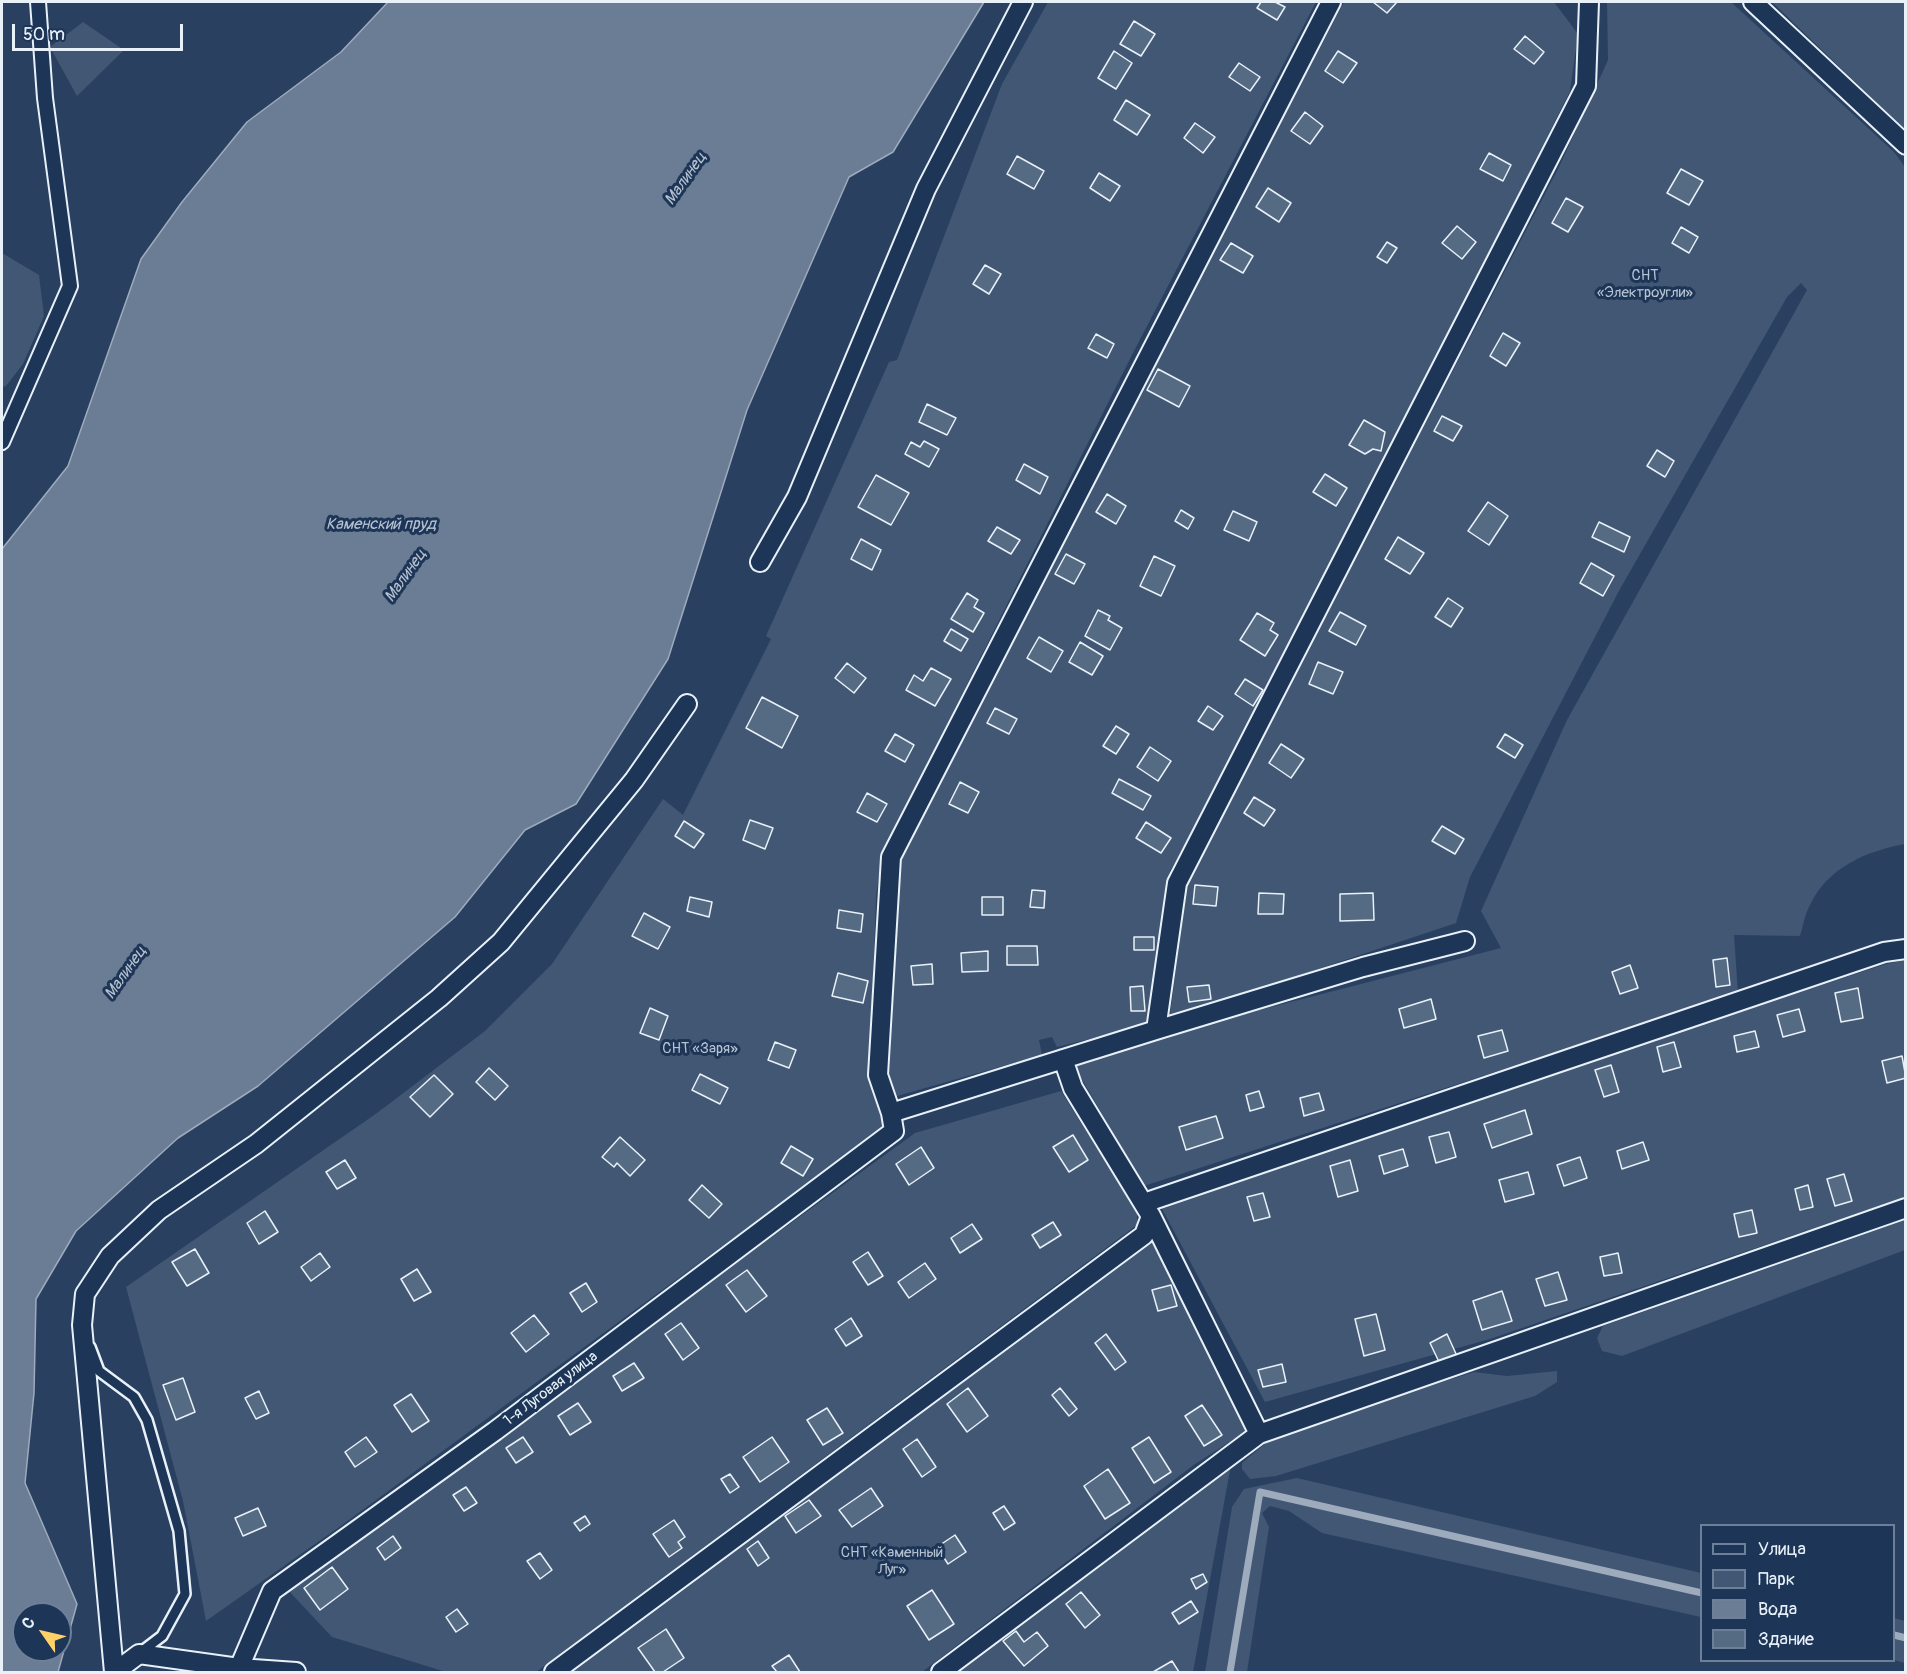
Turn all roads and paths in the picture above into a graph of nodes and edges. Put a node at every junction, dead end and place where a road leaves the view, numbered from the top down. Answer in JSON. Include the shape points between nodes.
{"nodes":[{"id":1,"x":38,"y":2,"type":"edge"},
{"id":2,"x":1023,"y":2,"type":"edge"},
{"id":3,"x":1331,"y":2,"type":"edge"},
{"id":4,"x":1589,"y":2,"type":"edge"},
{"id":5,"x":1753,"y":2,"type":"edge"},
{"id":6,"x":1905,"y":145,"type":"edge"},
{"id":7,"x":2,"y":442,"type":"edge"},
{"id":8,"x":760,"y":562,"type":"dead end"},
{"id":9,"x":687,"y":704,"type":"dead end"},
{"id":10,"x":1465,"y":941,"type":"dead end"},
{"id":11,"x":1905,"y":949,"type":"edge"},
{"id":12,"x":1156,"y":1030,"type":"junction"},
{"id":13,"x":1063,"y":1059,"type":"junction"},
{"id":14,"x":892,"y":1122,"type":"junction"},
{"id":15,"x":1905,"y":1208,"type":"edge"},
{"id":16,"x":1148,"y":1210,"type":"junction"},
{"id":17,"x":82,"y":1325,"type":"junction"},
{"id":18,"x":1259,"y":1434,"type":"junction"},
{"id":19,"x":139,"y":1654,"type":"junction"},
{"id":20,"x":194,"y":1667,"type":"edge"},
{"id":21,"x":239,"y":1668,"type":"junction"},
{"id":22,"x":115,"y":1672,"type":"edge"},
{"id":23,"x":296,"y":1672,"type":"edge"},
{"id":24,"x":554,"y":1672,"type":"edge"},
{"id":25,"x":940,"y":1672,"type":"edge"}],
"edges":[{"from":1,"to":7,"type":"street","via":[[45,99],[70,286]]},
{"from":2,"to":8,"type":"street","via":[[926,189],[797,497]]},
{"from":3,"to":14,"type":"street","via":[[891,857],[878,1075]]},
{"from":4,"to":12,"type":"street","via":[[1586,86],[1176,883]]},
{"from":5,"to":6,"type":"street"},
{"from":9,"to":17,"type":"street","via":[[634,780],[501,942],[439,998],[256,1144],[159,1210],[110,1256],[85,1294]]},
{"from":10,"to":12,"type":"street","name":"1-я Луговая улица","via":[[1363,967]]},
{"from":11,"to":16,"type":"street","via":[[1872,956]]},
{"from":12,"to":13,"type":"street","name":"1-я Луговая улица"},
{"from":13,"to":14,"type":"street","name":"1-я Луговая улица"},
{"from":13,"to":16,"type":"street","via":[[1073,1088]]},
{"from":14,"to":21,"type":"street","name":"1-я Луговая улица","via":[[495,1431],[272,1591]]},
{"from":15,"to":18,"type":"street"},
{"from":16,"to":18,"type":"street"},
{"from":16,"to":24,"type":"street","via":[[1144,1235]]},
{"from":17,"to":19,"type":"lane","via":[[99,1371],[134,1396],[147,1420],[179,1531],[185,1594],[162,1636]]},
{"from":17,"to":22,"type":"street"},
{"from":18,"to":25,"type":"street"},
{"from":19,"to":20,"type":"street"},
{"from":19,"to":22,"type":"street"},
{"from":20,"to":21,"type":"street"},
{"from":21,"to":23,"type":"street"}]}
